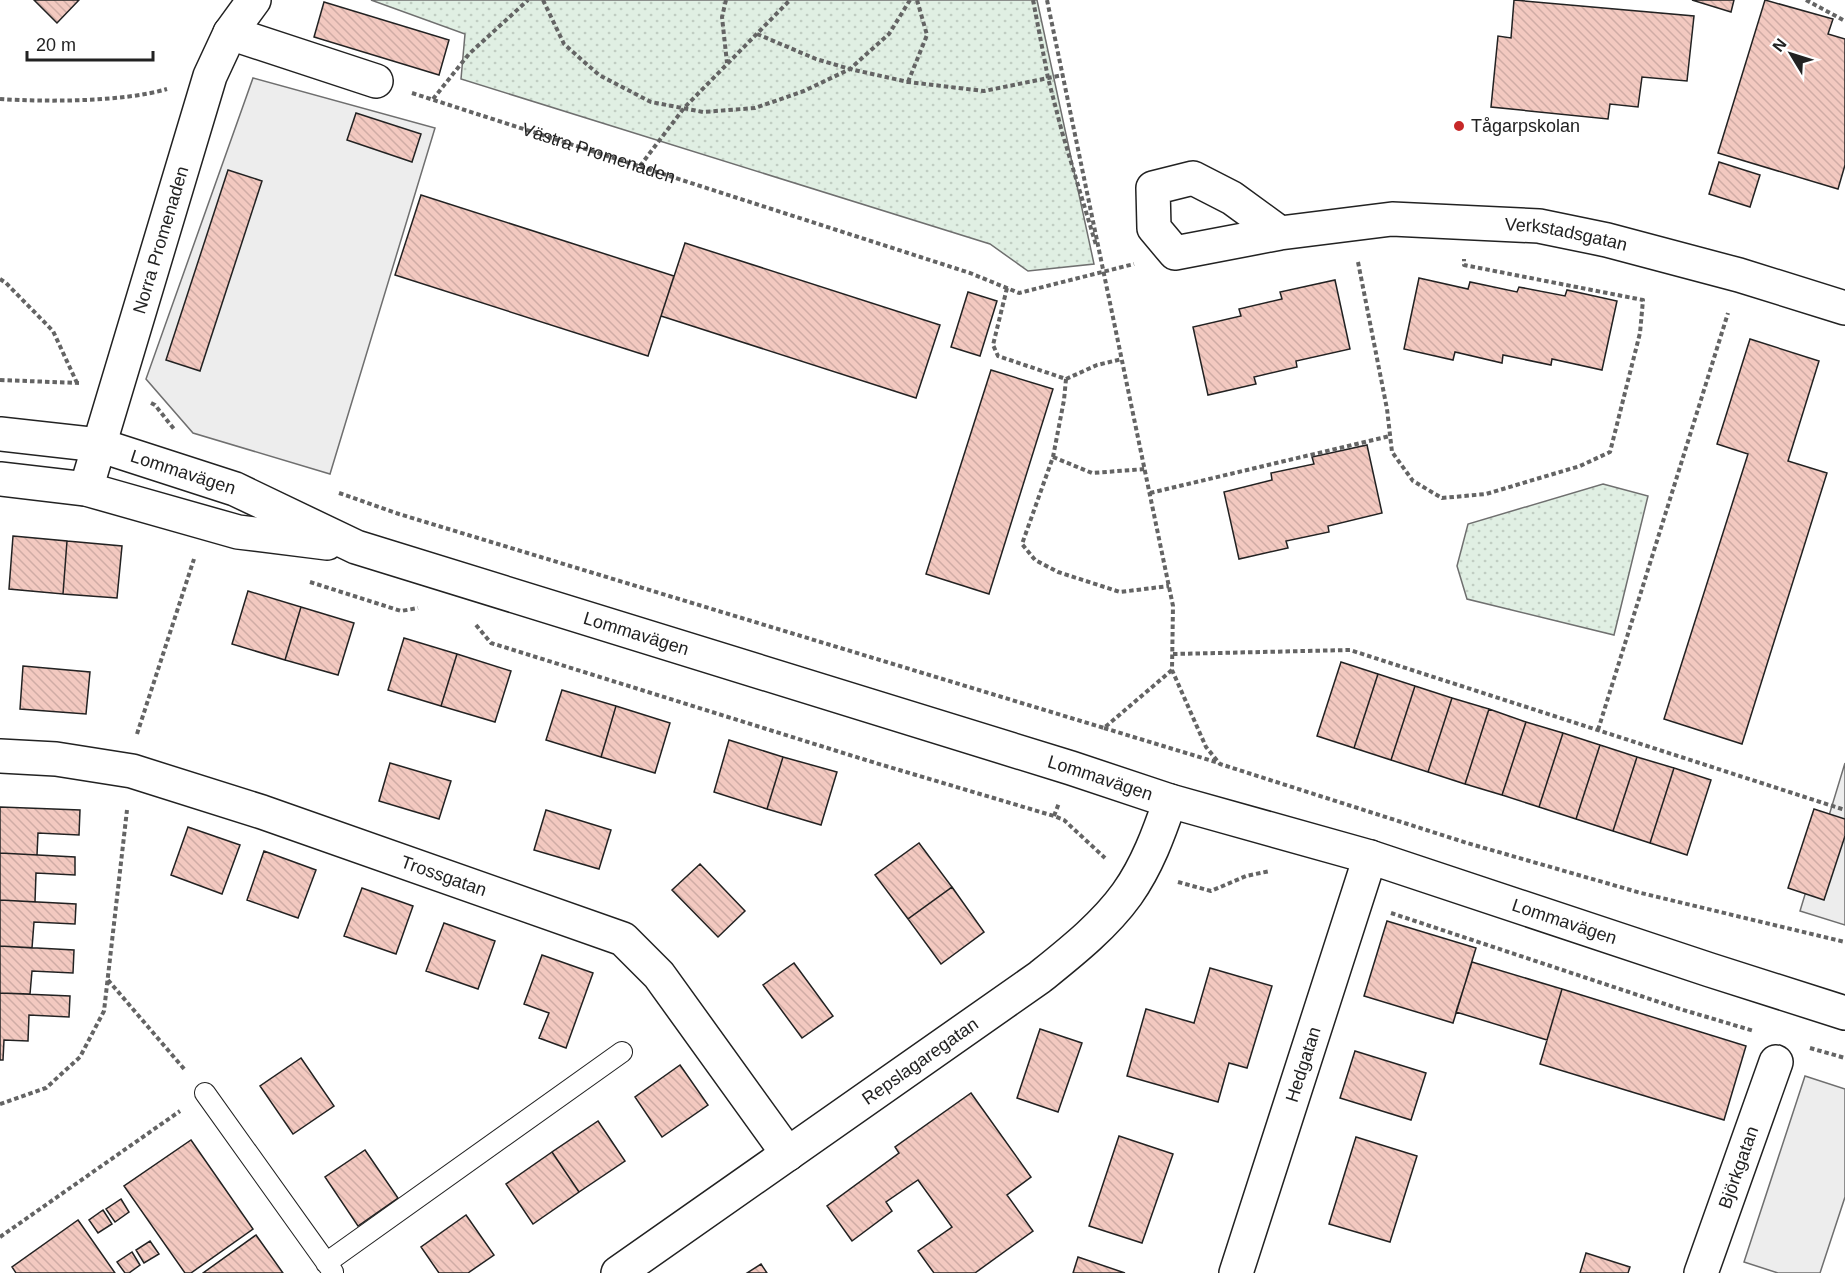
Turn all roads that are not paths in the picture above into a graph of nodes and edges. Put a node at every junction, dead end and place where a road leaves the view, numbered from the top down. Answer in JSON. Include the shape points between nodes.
{"nodes":[{"id":1,"x":254,"y":0,"type":"edge"},
{"id":2,"x":230,"y":33,"type":"junction"},
{"id":3,"x":376,"y":81,"type":"road end"},
{"id":4,"x":1280,"y":233,"type":"junction"},
{"id":5,"x":1845,"y":308,"type":"edge"},
{"id":6,"x":0,"y":434,"type":"edge"},
{"id":7,"x":99,"y":445,"type":"junction"},
{"id":8,"x":0,"y":479,"type":"edge"},
{"id":9,"x":86,"y":489,"type":"junction"},
{"id":10,"x":356,"y":547,"type":"junction"},
{"id":11,"x":0,"y":756,"type":"edge"},
{"id":12,"x":1170,"y":801,"type":"junction"},
{"id":13,"x":1370,"y":857,"type":"junction"},
{"id":14,"x":1845,"y":1013,"type":"edge"},
{"id":15,"x":622,"y":1052,"type":"dead end"},
{"id":16,"x":1776,"y":1062,"type":"dead end"},
{"id":17,"x":205,"y":1093,"type":"road end"},
{"id":18,"x":788,"y":1154,"type":"junction"},
{"id":19,"x":330,"y":1268,"type":"edge"},
{"id":20,"x":618,"y":1273,"type":"edge"},
{"id":21,"x":1236,"y":1273,"type":"edge"},
{"id":22,"x":1701,"y":1273,"type":"edge"}],
"edges":[{"from":1,"to":2,"type":"street","name":"Norra Promenaden"},
{"from":2,"to":3,"type":"street"},
{"from":2,"to":7,"type":"street","name":"Norra Promenaden","via":[[210,76]]},
{"from":4,"to":4,"type":"street","name":"Verkstadsgatan","via":[[1232,198],[1193,178],[1153,188],[1154,228],[1175,253]]},
{"from":4,"to":5,"type":"street","name":"Verkstadsgatan","via":[[1392,219],[1539,226],[1739,275]]},
{"from":6,"to":7,"type":"street","name":"Lommavägen"},
{"from":7,"to":9,"type":"street","name":"Norra Promenaden"},
{"from":7,"to":10,"type":"street","name":"Lommavägen","via":[[235,489]]},
{"from":8,"to":9,"type":"street","name":"Lommavägen"},
{"from":9,"to":10,"type":"street","name":"Lommavägen","via":[[238,532]]},
{"from":10,"to":12,"type":"street","name":"Lommavägen"},
{"from":11,"to":18,"type":"street","name":"Trossgatan","via":[[56,759],[132,771],[273,816],[623,939],[659,975]]},
{"from":12,"to":13,"type":"street","name":"Lommavägen"},
{"from":12,"to":18,"type":"street","name":"Repslagaregatan","via":[[1155,844],[1128,893],[1086,940]]},
{"from":13,"to":14,"type":"street","name":"Lommavägen"},
{"from":13,"to":21,"type":"street","name":"Hedgatan"},
{"from":15,"to":19,"type":"lane"},
{"from":16,"to":22,"type":"street","name":"Björkgatan"},
{"from":17,"to":19,"type":"lane"},
{"from":18,"to":20,"type":"street","name":"Repslagaregatan"}]}
